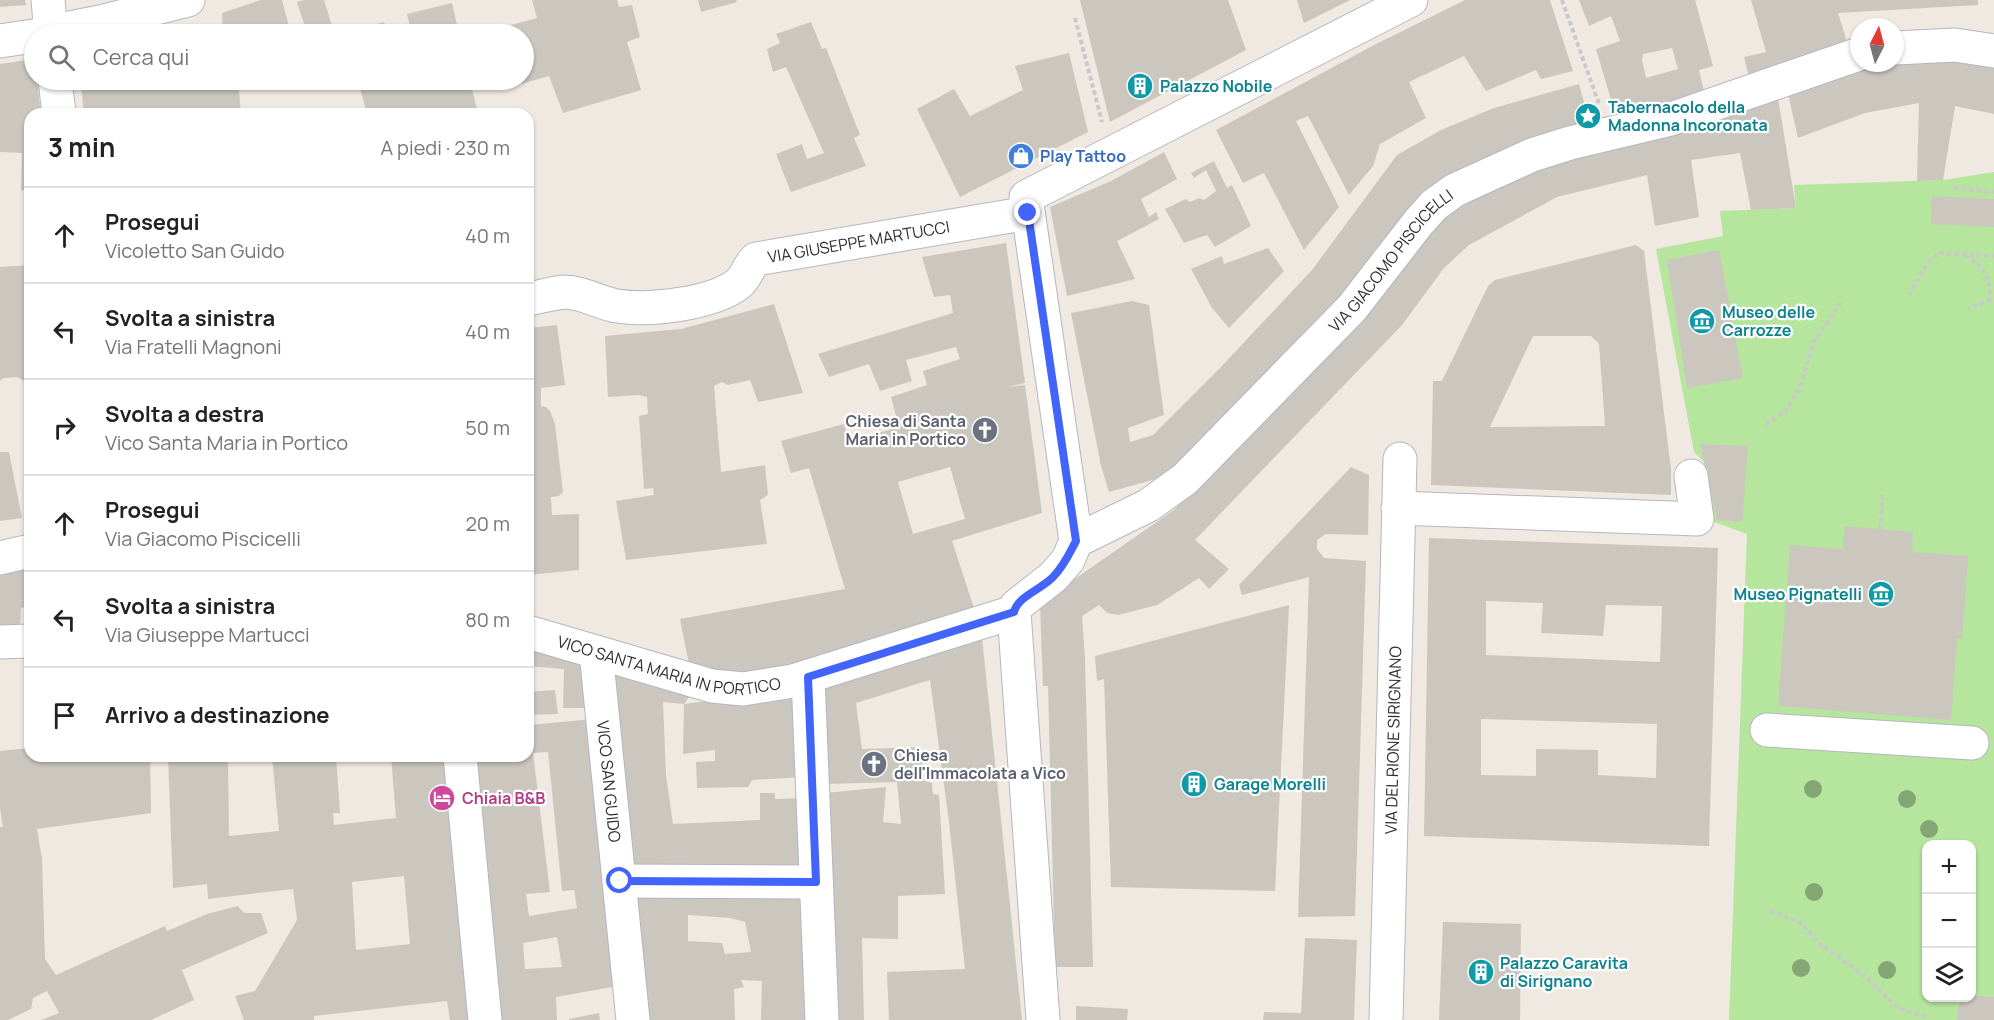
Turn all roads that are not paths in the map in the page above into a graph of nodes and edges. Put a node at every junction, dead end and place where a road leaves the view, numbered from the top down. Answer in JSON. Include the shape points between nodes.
{"nodes":[{"id":1,"x":48,"y":0,"type":"edge"},
{"id":2,"x":188,"y":0,"type":"edge"},
{"id":3,"x":1411,"y":0,"type":"edge"},
{"id":4,"x":45,"y":24,"type":"edge"},
{"id":5,"x":86,"y":24,"type":"edge"},
{"id":6,"x":24,"y":37,"type":"edge"},
{"id":7,"x":0,"y":41,"type":"edge"},
{"id":8,"x":1904,"y":48,"type":"edge"},
{"id":9,"x":1994,"y":51,"type":"edge"},
{"id":10,"x":1850,"y":57,"type":"edge"},
{"id":11,"x":56,"y":90,"type":"edge"},
{"id":12,"x":58,"y":108,"type":"edge"},
{"id":13,"x":1028,"y":213,"type":"junction"},
{"id":14,"x":534,"y":298,"type":"edge"},
{"id":15,"x":1400,"y":459,"type":"dead end"},
{"id":16,"x":1691,"y":476,"type":"dead end"},
{"id":17,"x":1398,"y":508,"type":"junction"},
{"id":18,"x":1076,"y":541,"type":"junction"},
{"id":19,"x":24,"y":552,"type":"edge"},
{"id":20,"x":0,"y":558,"type":"edge"},
{"id":21,"x":1014,"y":612,"type":"junction"},
{"id":22,"x":534,"y":634,"type":"edge"},
{"id":23,"x":24,"y":641,"type":"edge"},
{"id":24,"x":0,"y":642,"type":"edge"},
{"id":25,"x":596,"y":652,"type":"junction"},
{"id":26,"x":808,"y":677,"type":"junction"},
{"id":27,"x":1767,"y":730,"type":"dead end"},
{"id":28,"x":1972,"y":743,"type":"dead end"},
{"id":29,"x":461,"y":762,"type":"edge"},
{"id":30,"x":620,"y":881,"type":"junction"},
{"id":31,"x":816,"y":882,"type":"junction"},
{"id":32,"x":485,"y":1020,"type":"edge"},
{"id":33,"x":633,"y":1020,"type":"edge"},
{"id":34,"x":822,"y":1020,"type":"edge"},
{"id":35,"x":1043,"y":1020,"type":"edge"},
{"id":36,"x":1386,"y":1020,"type":"edge"}],
"edges":[{"from":1,"to":4,"type":"street"},
{"from":2,"to":5,"type":"street"},
{"from":3,"to":13,"type":"street","via":[[1026,197]]},
{"from":6,"to":7,"type":"street"},
{"from":8,"to":9,"type":"street","via":[[1955,45]]},
{"from":10,"to":18,"type":"street","name":"VIA GIACOMO PISCICELLI","via":[[1671,119],[1570,143],[1507,165],[1455,190],[1434,205],[1352,308],[1185,479],[1149,505]]},
{"from":11,"to":12,"type":"street"},
{"from":13,"to":14,"type":"street","name":"VIA GIUSEPPE MARTUCCI","via":[[756,259],[744,279],[732,288],[674,304],[618,306],[565,292]]},
{"from":13,"to":18,"type":"street"},
{"from":15,"to":17,"type":"street","name":"VIA DEL RIONE SIRIGNANO"},
{"from":16,"to":17,"type":"street","via":[[1697,519]]},
{"from":17,"to":36,"type":"street","name":"VIA DEL RIONE SIRIGNANO"},
{"from":18,"to":21,"type":"street","via":[[1064,566],[1020,602]]},
{"from":19,"to":20,"type":"street"},
{"from":21,"to":26,"type":"street","name":"VICO SANTA MARIA IN PORTICO"},
{"from":21,"to":35,"type":"street"},
{"from":22,"to":25,"type":"street","name":"VICO SANTA MARIA IN PORTICO"},
{"from":23,"to":24,"type":"street"},
{"from":25,"to":26,"type":"street","name":"VICO SANTA MARIA IN PORTICO","via":[[727,688],[762,687]]},
{"from":25,"to":30,"type":"street","name":"VICO SAN GUIDO"},
{"from":26,"to":31,"type":"street"},
{"from":27,"to":28,"type":"street"},
{"from":29,"to":32,"type":"street"},
{"from":30,"to":31,"type":"street"},
{"from":30,"to":33,"type":"street","name":"VICO SAN GUIDO"},
{"from":31,"to":34,"type":"street"}]}
